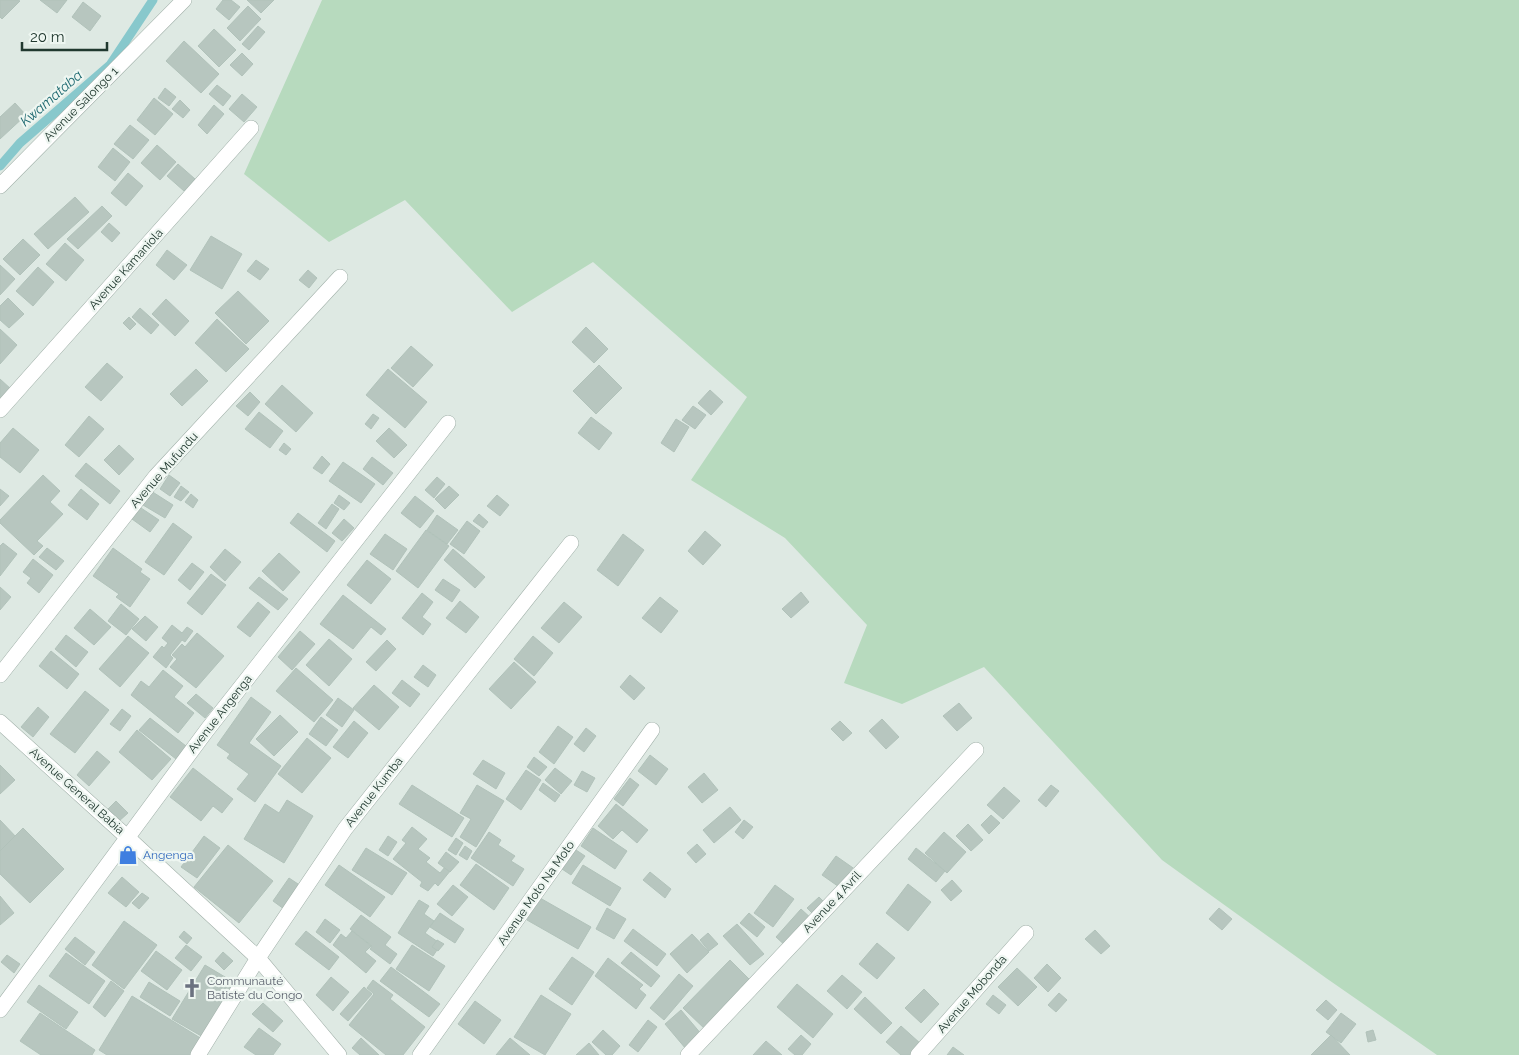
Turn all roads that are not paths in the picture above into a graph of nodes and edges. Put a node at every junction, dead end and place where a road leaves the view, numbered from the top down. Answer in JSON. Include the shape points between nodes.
{"nodes":[{"id":1,"x":184,"y":0,"type":"edge"},
{"id":2,"x":252,"y":128,"type":"dead end"},
{"id":3,"x":0,"y":186,"type":"edge"},
{"id":4,"x":340,"y":277,"type":"dead end"},
{"id":5,"x":0,"y":410,"type":"edge"},
{"id":6,"x":448,"y":423,"type":"dead end"},
{"id":7,"x":571,"y":543,"type":"dead end"},
{"id":8,"x":0,"y":675,"type":"edge"},
{"id":9,"x":0,"y":722,"type":"edge"},
{"id":10,"x":652,"y":730,"type":"dead end"},
{"id":11,"x":976,"y":750,"type":"dead end"},
{"id":12,"x":127,"y":837,"type":"junction"},
{"id":13,"x":1026,"y":932,"type":"dead end"},
{"id":14,"x":258,"y":958,"type":"junction"},
{"id":15,"x":0,"y":1010,"type":"edge"},
{"id":16,"x":198,"y":1055,"type":"edge"},
{"id":17,"x":339,"y":1055,"type":"edge"},
{"id":18,"x":420,"y":1055,"type":"edge"},
{"id":19,"x":688,"y":1055,"type":"edge"},
{"id":20,"x":918,"y":1055,"type":"edge"}],
"edges":[{"from":1,"to":3,"type":"street","name":"Avenue Salongo 1"},
{"from":2,"to":5,"type":"street","name":"Avenue Kamaniola"},
{"from":4,"to":8,"type":"street","name":"Avenue Mufundu","via":[[156,476]]},
{"from":6,"to":12,"type":"street","name":"Avenue Angenga"},
{"from":7,"to":14,"type":"street","name":"Avenue Kumba","via":[[345,829]]},
{"from":9,"to":12,"type":"street","name":"Avenue General Babia"},
{"from":10,"to":18,"type":"street","name":"Avenue Moto Na Moto"},
{"from":11,"to":19,"type":"street","name":"Avenue 4 Avril"},
{"from":12,"to":14,"type":"street","name":"Avenue General Babia"},
{"from":12,"to":15,"type":"street","name":"Avenue Angenga"},
{"from":13,"to":20,"type":"street","name":"Avenue Mobonda"},
{"from":14,"to":16,"type":"street","name":"Avenue Kumba"},
{"from":14,"to":17,"type":"street","name":"Avenue General Babia"}]}
